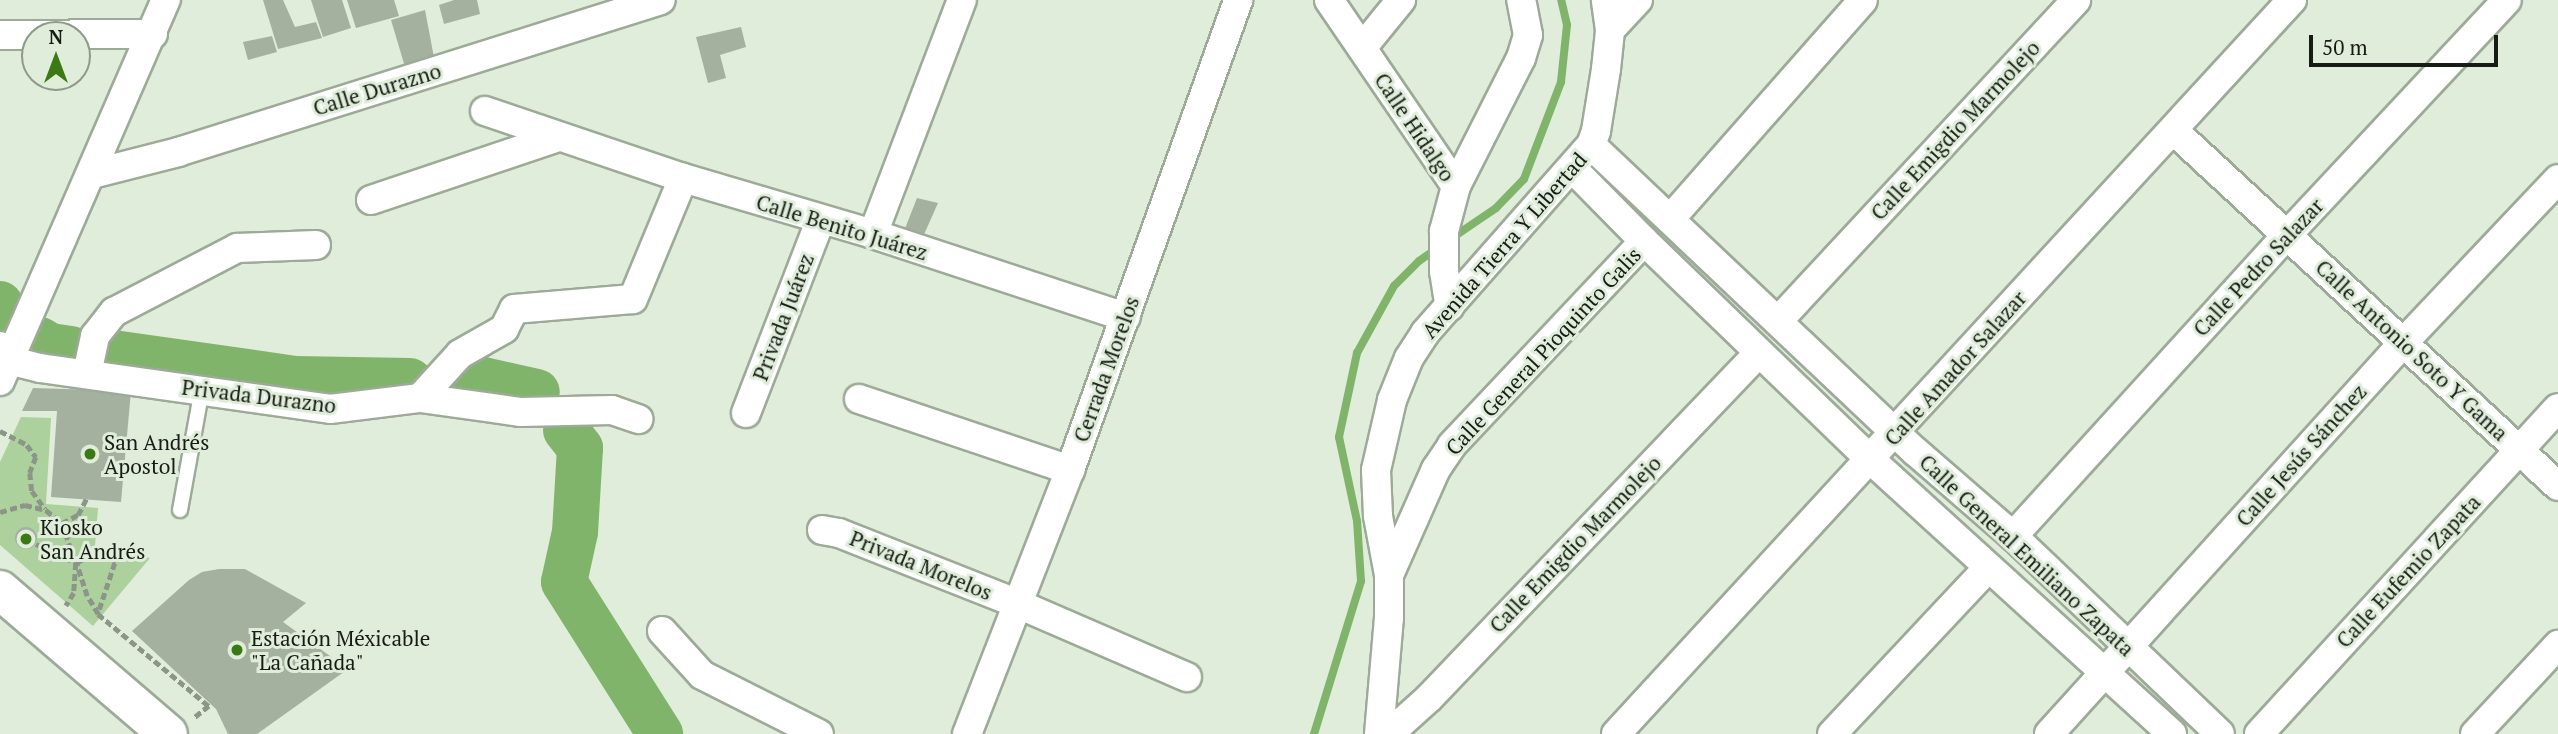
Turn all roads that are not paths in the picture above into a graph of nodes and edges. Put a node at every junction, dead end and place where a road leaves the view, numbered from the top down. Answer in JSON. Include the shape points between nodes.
{"nodes":[{"id":1,"x":661,"y":0,"type":"edge"},
{"id":2,"x":962,"y":0,"type":"edge"},
{"id":3,"x":1238,"y":0,"type":"edge"},
{"id":4,"x":1329,"y":0,"type":"edge"},
{"id":5,"x":1401,"y":0,"type":"edge"},
{"id":6,"x":1521,"y":0,"type":"edge"},
{"id":7,"x":1606,"y":0,"type":"edge"},
{"id":8,"x":1638,"y":0,"type":"edge"},
{"id":9,"x":1863,"y":0,"type":"edge"},
{"id":10,"x":2076,"y":0,"type":"edge"},
{"id":11,"x":2292,"y":0,"type":"edge"},
{"id":12,"x":2507,"y":0,"type":"edge"},
{"id":13,"x":172,"y":2,"type":"edge"},
{"id":14,"x":1610,"y":30,"type":"junction"},
{"id":15,"x":153,"y":34,"type":"junction"},
{"id":16,"x":0,"y":35,"type":"edge"},
{"id":17,"x":1362,"y":48,"type":"junction"},
{"id":18,"x":485,"y":111,"type":"dead end"},
{"id":19,"x":2173,"y":130,"type":"junction"},
{"id":20,"x":558,"y":137,"type":"junction"},
{"id":21,"x":1591,"y":145,"type":"junction"},
{"id":22,"x":1573,"y":169,"type":"junction"},
{"id":23,"x":92,"y":174,"type":"junction"},
{"id":24,"x":683,"y":178,"type":"junction"},
{"id":25,"x":2558,"y":179,"type":"edge"},
{"id":26,"x":1456,"y":186,"type":"junction"},
{"id":27,"x":371,"y":200,"type":"dead end"},
{"id":28,"x":1671,"y":218,"type":"junction"},
{"id":29,"x":820,"y":221,"type":"junction"},
{"id":30,"x":873,"y":234,"type":"junction"},
{"id":31,"x":2288,"y":234,"type":"junction"},
{"id":32,"x":1644,"y":241,"type":"junction"},
{"id":33,"x":316,"y":245,"type":"dead end"},
{"id":34,"x":1450,"y":307,"type":"junction"},
{"id":35,"x":1126,"y":317,"type":"junction"},
{"id":36,"x":1778,"y":321,"type":"junction"},
{"id":37,"x":2404,"y":342,"type":"junction"},
{"id":38,"x":1759,"y":353,"type":"junction"},
{"id":39,"x":3,"y":362,"type":"edge"},
{"id":40,"x":87,"y":374,"type":"junction"},
{"id":41,"x":202,"y":389,"type":"junction"},
{"id":42,"x":420,"y":398,"type":"junction"},
{"id":43,"x":859,"y":400,"type":"dead end"},
{"id":44,"x":2558,"y":408,"type":"edge"},
{"id":45,"x":746,"y":413,"type":"dead end"},
{"id":46,"x":638,"y":419,"type":"dead end"},
{"id":47,"x":1897,"y":432,"type":"junction"},
{"id":48,"x":2519,"y":450,"type":"junction"},
{"id":49,"x":1871,"y":460,"type":"junction"},
{"id":50,"x":1070,"y":470,"type":"junction"},
{"id":51,"x":2558,"y":486,"type":"edge"},
{"id":52,"x":180,"y":510,"type":"dead end"},
{"id":53,"x":822,"y":530,"type":"dead end"},
{"id":54,"x":2012,"y":536,"type":"junction"},
{"id":55,"x":1988,"y":568,"type":"junction"},
{"id":56,"x":1389,"y":575,"type":"junction"},
{"id":57,"x":0,"y":590,"type":"edge"},
{"id":58,"x":1018,"y":604,"type":"junction"},
{"id":59,"x":662,"y":631,"type":"dead end"},
{"id":60,"x":2558,"y":645,"type":"edge"},
{"id":61,"x":2126,"y":646,"type":"junction"},
{"id":62,"x":2105,"y":673,"type":"junction"},
{"id":63,"x":1187,"y":677,"type":"dead end"},
{"id":64,"x":180,"y":727,"type":"edge"},
{"id":65,"x":819,"y":734,"type":"edge"},
{"id":66,"x":967,"y":734,"type":"edge"},
{"id":67,"x":1379,"y":734,"type":"edge"},
{"id":68,"x":1389,"y":734,"type":"edge"},
{"id":69,"x":1616,"y":734,"type":"edge"},
{"id":70,"x":1832,"y":734,"type":"edge"},
{"id":71,"x":2049,"y":734,"type":"edge"},
{"id":72,"x":2172,"y":734,"type":"edge"},
{"id":73,"x":2220,"y":734,"type":"edge"},
{"id":74,"x":2259,"y":734,"type":"edge"},
{"id":75,"x":2475,"y":734,"type":"edge"}],
"edges":[{"from":1,"to":23,"type":"street","name":"Calle Durazno","via":[[178,152]]},
{"from":2,"to":30,"type":"street"},
{"from":3,"to":35,"type":"street","name":"Cerrada Morelos"},
{"from":4,"to":17,"type":"street","name":"Calle Hidalgo"},
{"from":5,"to":17,"type":"street"},
{"from":6,"to":26,"type":"street","via":[[1528,35],[1521,58]]},
{"from":7,"to":14,"type":"street","name":"Avenida Tierra Y Libertad"},
{"from":8,"to":14,"type":"street"},
{"from":9,"to":28,"type":"street"},
{"from":10,"to":36,"type":"street","name":"Calle Emigdio Marmolejo"},
{"from":11,"to":19,"type":"street","name":"Calle Amador Salazar"},
{"from":12,"to":31,"type":"street","name":"Calle Pedro Salazar"},
{"from":13,"to":15,"type":"street"},
{"from":14,"to":21,"type":"street","name":"Avenida Tierra Y Libertad"},
{"from":15,"to":16,"type":"street"},
{"from":15,"to":23,"type":"street"},
{"from":17,"to":26,"type":"street","name":"Calle Hidalgo"},
{"from":18,"to":20,"type":"street","name":"Calle Benito Juárez"},
{"from":19,"to":31,"type":"street","name":"Calle Antonio Soto Y Gama"},
{"from":19,"to":47,"type":"street","name":"Calle Amador Salazar"},
{"from":20,"to":24,"type":"street","name":"Calle Benito Juárez"},
{"from":20,"to":27,"type":"street"},
{"from":21,"to":22,"type":"street","name":"Avenida Tierra Y Libertad"},
{"from":21,"to":28,"type":"street","name":"Calle General Emiliano Zapata"},
{"from":22,"to":32,"type":"street","name":"Calle General Emiliano Zapata"},
{"from":22,"to":34,"type":"street","name":"Avenida Tierra Y Libertad"},
{"from":23,"to":39,"type":"street"},
{"from":24,"to":29,"type":"street","name":"Calle Benito Juárez"},
{"from":24,"to":42,"type":"street","via":[[634,299],[514,309],[504,328],[460,354]]},
{"from":25,"to":37,"type":"street","name":"Calle Jesús Sánchez"},
{"from":26,"to":34,"type":"street","name":"Calle Hidalgo","via":[[1444,231]]},
{"from":28,"to":36,"type":"street","name":"Calle General Emiliano Zapata"},
{"from":29,"to":30,"type":"street","name":"Calle Benito Juárez"},
{"from":29,"to":45,"type":"street","name":"Privada Juárez"},
{"from":30,"to":35,"type":"street","name":"Calle Benito Juárez"},
{"from":31,"to":37,"type":"street","name":"Calle Antonio Soto Y Gama"},
{"from":31,"to":54,"type":"street","name":"Calle Pedro Salazar"},
{"from":32,"to":38,"type":"street","name":"Calle General Emiliano Zapata"},
{"from":32,"to":56,"type":"street","name":"Calle General Pioquinto Galis","via":[[1452,445],[1436,469]]},
{"from":33,"to":40,"type":"street","via":[[237,248],[114,312],[95,336]]},
{"from":34,"to":56,"type":"street","name":"Avenida Tierra Y Libertad","via":[[1409,358],[1378,450],[1378,516]]},
{"from":35,"to":50,"type":"street","name":"Cerrada Morelos"},
{"from":36,"to":47,"type":"street","name":"Calle General Emiliano Zapata"},
{"from":37,"to":48,"type":"street","name":"Calle Antonio Soto Y Gama"},
{"from":37,"to":61,"type":"street","name":"Calle Jesús Sánchez"},
{"from":38,"to":49,"type":"street","name":"Calle General Emiliano Zapata"},
{"from":38,"to":68,"type":"street","name":"Calle Emigdio Marmolejo","via":[[1429,698]]},
{"from":39,"to":40,"type":"street","name":"Privada Durazno"},
{"from":40,"to":41,"type":"street","name":"Privada Durazno"},
{"from":41,"to":42,"type":"street","name":"Privada Durazno","via":[[330,409]]},
{"from":41,"to":52,"type":"lane"},
{"from":42,"to":46,"type":"street","name":"Privada Durazno","via":[[521,412],[612,410]]},
{"from":43,"to":50,"type":"street"},
{"from":44,"to":48,"type":"street","name":"Calle Eufemio Zapata"},
{"from":47,"to":49,"type":"street","name":"Calle Amador Salazar"},
{"from":47,"to":54,"type":"street","name":"Calle General Emiliano Zapata"},
{"from":48,"to":51,"type":"street","name":"Calle Antonio Soto Y Gama"},
{"from":48,"to":74,"type":"street","name":"Calle Eufemio Zapata"},
{"from":49,"to":55,"type":"street","name":"Calle General Emiliano Zapata"},
{"from":49,"to":69,"type":"street","name":"Calle Amador Salazar"},
{"from":50,"to":58,"type":"street","name":"Cerrada Morelos"},
{"from":53,"to":58,"type":"street","name":"Privada Morelos"},
{"from":54,"to":61,"type":"street","name":"Calle General Emiliano Zapata"},
{"from":55,"to":62,"type":"street","name":"Calle General Emiliano Zapata"},
{"from":55,"to":70,"type":"street"},
{"from":56,"to":67,"type":"street","name":"Avenida Tierra Y Libertad"},
{"from":57,"to":64,"type":"street","via":[[49,634]]},
{"from":58,"to":63,"type":"street","name":"Privada Morelos"},
{"from":58,"to":66,"type":"street","name":"Cerrada Morelos"},
{"from":59,"to":65,"type":"street","via":[[702,675]]},
{"from":60,"to":75,"type":"street"},
{"from":61,"to":62,"type":"street","name":"Calle Jesús Sánchez"},
{"from":61,"to":73,"type":"street","name":"Calle General Emiliano Zapata"},
{"from":62,"to":71,"type":"street","name":"Calle Jesús Sánchez"},
{"from":62,"to":72,"type":"street","name":"Calle General Emiliano Zapata"}]}
